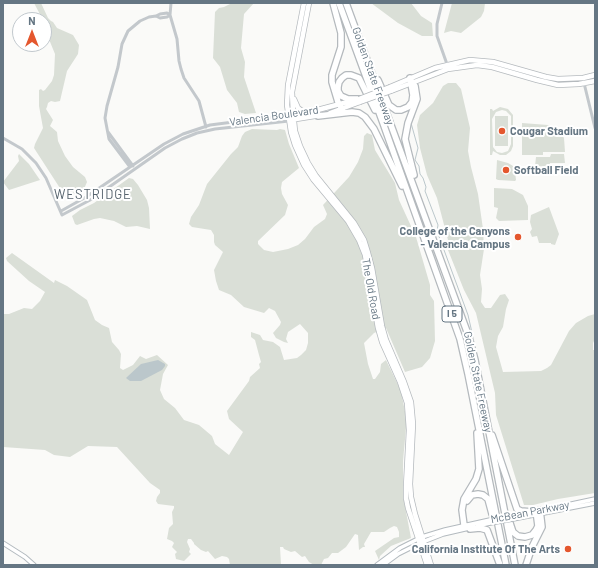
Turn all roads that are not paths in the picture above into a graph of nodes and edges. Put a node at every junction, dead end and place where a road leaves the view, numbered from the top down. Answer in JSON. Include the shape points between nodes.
{"nodes":[{"id":1,"x":170,"y":3,"type":"edge"},
{"id":2,"x":304,"y":3,"type":"edge"},
{"id":3,"x":309,"y":3,"type":"edge"},
{"id":4,"x":333,"y":3,"type":"edge"},
{"id":5,"x":339,"y":3,"type":"edge"},
{"id":6,"x":346,"y":3,"type":"edge"},
{"id":7,"x":442,"y":3,"type":"edge"},
{"id":8,"x":170,"y":15,"type":"junction"},
{"id":9,"x":362,"y":47,"type":"junction"},
{"id":10,"x":502,"y":64,"type":"junction"},
{"id":11,"x":466,"y":65,"type":"junction"},
{"id":12,"x":448,"y":66,"type":"junction"},
{"id":13,"x":595,"y":75,"type":"edge"},
{"id":14,"x":546,"y":77,"type":"junction"},
{"id":15,"x":529,"y":78,"type":"junction"},
{"id":16,"x":595,"y":80,"type":"edge"},
{"id":17,"x":411,"y":81,"type":"junction"},
{"id":18,"x":583,"y":81,"type":"junction"},
{"id":19,"x":293,"y":87,"type":"junction"},
{"id":20,"x":359,"y":101,"type":"junction"},
{"id":21,"x":340,"y":107,"type":"junction"},
{"id":22,"x":318,"y":113,"type":"junction"},
{"id":23,"x":291,"y":118,"type":"junction"},
{"id":24,"x":383,"y":123,"type":"junction"},
{"id":25,"x":206,"y":126,"type":"junction"},
{"id":26,"x":595,"y":128,"type":"edge"},
{"id":27,"x":207,"y":130,"type":"junction"},
{"id":28,"x":3,"y":138,"type":"edge"},
{"id":29,"x":133,"y":168,"type":"junction"},
{"id":30,"x":415,"y":187,"type":"junction"},
{"id":31,"x":61,"y":211,"type":"junction"},
{"id":32,"x":415,"y":214,"type":"junction"},
{"id":33,"x":486,"y":415,"type":"junction"},
{"id":34,"x":477,"y":417,"type":"junction"},
{"id":35,"x":497,"y":473,"type":"junction"},
{"id":36,"x":595,"y":500,"type":"edge"},
{"id":37,"x":595,"y":503,"type":"edge"},
{"id":38,"x":589,"y":504,"type":"junction"},
{"id":39,"x":537,"y":512,"type":"junction"},
{"id":40,"x":498,"y":524,"type":"junction"},
{"id":41,"x":472,"y":526,"type":"junction"},
{"id":42,"x":464,"y":528,"type":"junction"},
{"id":43,"x":421,"y":540,"type":"junction"},
{"id":44,"x":3,"y":543,"type":"edge"},
{"id":45,"x":34,"y":565,"type":"edge"},
{"id":46,"x":377,"y":565,"type":"edge"},
{"id":47,"x":383,"y":565,"type":"edge"},
{"id":48,"x":427,"y":565,"type":"edge"},
{"id":49,"x":432,"y":565,"type":"edge"},
{"id":50,"x":500,"y":565,"type":"edge"},
{"id":51,"x":506,"y":565,"type":"edge"},
{"id":52,"x":515,"y":565,"type":"edge"},
{"id":53,"x":526,"y":565,"type":"edge"}],
"edges":[{"from":1,"to":8,"type":"street"},
{"from":2,"to":23,"type":"main road","name":"The Old Road","via":[[289,78],[287,99]]},
{"from":3,"to":19,"type":"main road","name":"The Old Road"},
{"from":4,"to":21,"type":"highway","via":[[341,40],[332,79]]},
{"from":5,"to":24,"type":"highway","name":"Golden State Freeway","number":"I 5"},
{"from":6,"to":9,"type":"highway","name":"Golden State Freeway","number":"I 5"},
{"from":7,"to":12,"type":"street","via":[[437,36]]},
{"from":8,"to":25,"type":"street","via":[[177,39],[181,69],[198,101]]},
{"from":8,"to":29,"type":"street","via":[[160,14],[140,20],[125,36],[106,109],[105,122],[110,141]]},
{"from":9,"to":17,"type":"highway","via":[[392,108],[401,110],[410,105],[413,98]]},
{"from":9,"to":30,"type":"highway","name":"Golden State Freeway","number":"I 5"},
{"from":10,"to":11,"type":"main road"},
{"from":10,"to":12,"type":"main road","name":"Valencia Boulevard","via":[[475,60]]},
{"from":10,"to":14,"type":"main road","name":"Valencia Boulevard"},
{"from":11,"to":12,"type":"main road","name":"Valencia Boulevard"},
{"from":11,"to":15,"type":"main road","name":"Valencia Boulevard","via":[[492,67]]},
{"from":12,"to":17,"type":"main road","name":"Valencia Boulevard","via":[[434,68]]},
{"from":13,"to":18,"type":"main road","name":"Valencia Boulevard"},
{"from":14,"to":15,"type":"main road"},
{"from":14,"to":18,"type":"main road","name":"Valencia Boulevard"},
{"from":15,"to":18,"type":"main road","name":"Valencia Boulevard","via":[[558,85]]},
{"from":16,"to":18,"type":"main road","name":"Valencia Boulevard"},
{"from":17,"to":20,"type":"main road","name":"Valencia Boulevard","bridge":true},
{"from":17,"to":30,"type":"highway","via":[[417,99],[405,139]]},
{"from":18,"to":26,"type":"street"},
{"from":19,"to":22,"type":"main road","via":[[298,108]]},
{"from":19,"to":23,"type":"main road","name":"The Old Road"},
{"from":20,"to":21,"type":"main road","name":"Valencia Boulevard"},
{"from":20,"to":24,"type":"highway","via":[[341,96],[338,91],[339,82],[346,75],[359,78]]},
{"from":21,"to":22,"type":"main road","name":"Valencia Boulevard"},
{"from":22,"to":23,"type":"main road","name":"Valencia Boulevard"},
{"from":22,"to":32,"type":"highway","via":[[352,112],[368,119]]},
{"from":23,"to":25,"type":"street","name":"Valencia Boulevard","via":[[256,119]]},
{"from":23,"to":27,"type":"street","name":"Valencia Boulevard"},
{"from":23,"to":43,"type":"main road","name":"The Old Road","via":[[292,138],[297,153],[307,171],[317,180],[348,221],[365,255],[378,328],[407,403],[409,430],[406,492],[408,508]]},
{"from":24,"to":32,"type":"highway","name":"Golden State Freeway","number":"I 5"},
{"from":25,"to":27,"type":"street"},
{"from":25,"to":29,"type":"street","name":"Valencia Boulevard","via":[[176,137]]},
{"from":27,"to":29,"type":"street","name":"Valencia Boulevard","via":[[171,144]]},
{"from":28,"to":31,"type":"street","via":[[22,149],[36,163]]},
{"from":29,"to":31,"type":"street","name":"Valencia Boulevard"},
{"from":29,"to":31,"type":"street","name":"Valencia Boulevard","via":[[73,210],[62,214]]},
{"from":30,"to":33,"type":"highway","name":"Golden State Freeway","number":"I 5","via":[[467,331]]},
{"from":32,"to":34,"type":"highway","name":"Golden State Freeway","number":"I 5","via":[[460,339]]},
{"from":33,"to":35,"type":"highway","name":"Golden State Freeway","number":"I 5"},
{"from":33,"to":39,"type":"highway","via":[[516,507],[521,512]]},
{"from":34,"to":40,"type":"highway","name":"Golden State Freeway","number":"I 5"},
{"from":34,"to":42,"type":"highway","via":[[480,466],[462,505]]},
{"from":35,"to":39,"type":"highway","via":[[512,528],[516,534],[525,537],[534,533],[538,526]]},
{"from":35,"to":52,"type":"highway","name":"Golden State Freeway","number":"I 5"},
{"from":36,"to":38,"type":"main road"},
{"from":36,"to":39,"type":"main road","name":"McBean Parkway"},
{"from":37,"to":38,"type":"main road","name":"McBean Parkway"},
{"from":38,"to":39,"type":"main road","name":"McBean Parkway"},
{"from":39,"to":41,"type":"main road","name":"McBean Parkway","bridge":true},
{"from":39,"to":53,"type":"highway","via":[[542,527]]},
{"from":40,"to":41,"type":"highway","via":[[488,500],[478,494],[470,496],[465,506],[467,522]]},
{"from":40,"to":51,"type":"highway","name":"Golden State Freeway","number":"I 5"},
{"from":41,"to":42,"type":"highway"},
{"from":42,"to":43,"type":"main road"},
{"from":42,"to":50,"type":"highway","via":[[487,530]]},
{"from":43,"to":46,"type":"main road","via":[[394,552]]},
{"from":43,"to":47,"type":"main road"},
{"from":43,"to":48,"type":"main road","name":"The Old Road"},
{"from":43,"to":49,"type":"main road","name":"The Old Road"},
{"from":44,"to":45,"type":"main road"}]}
